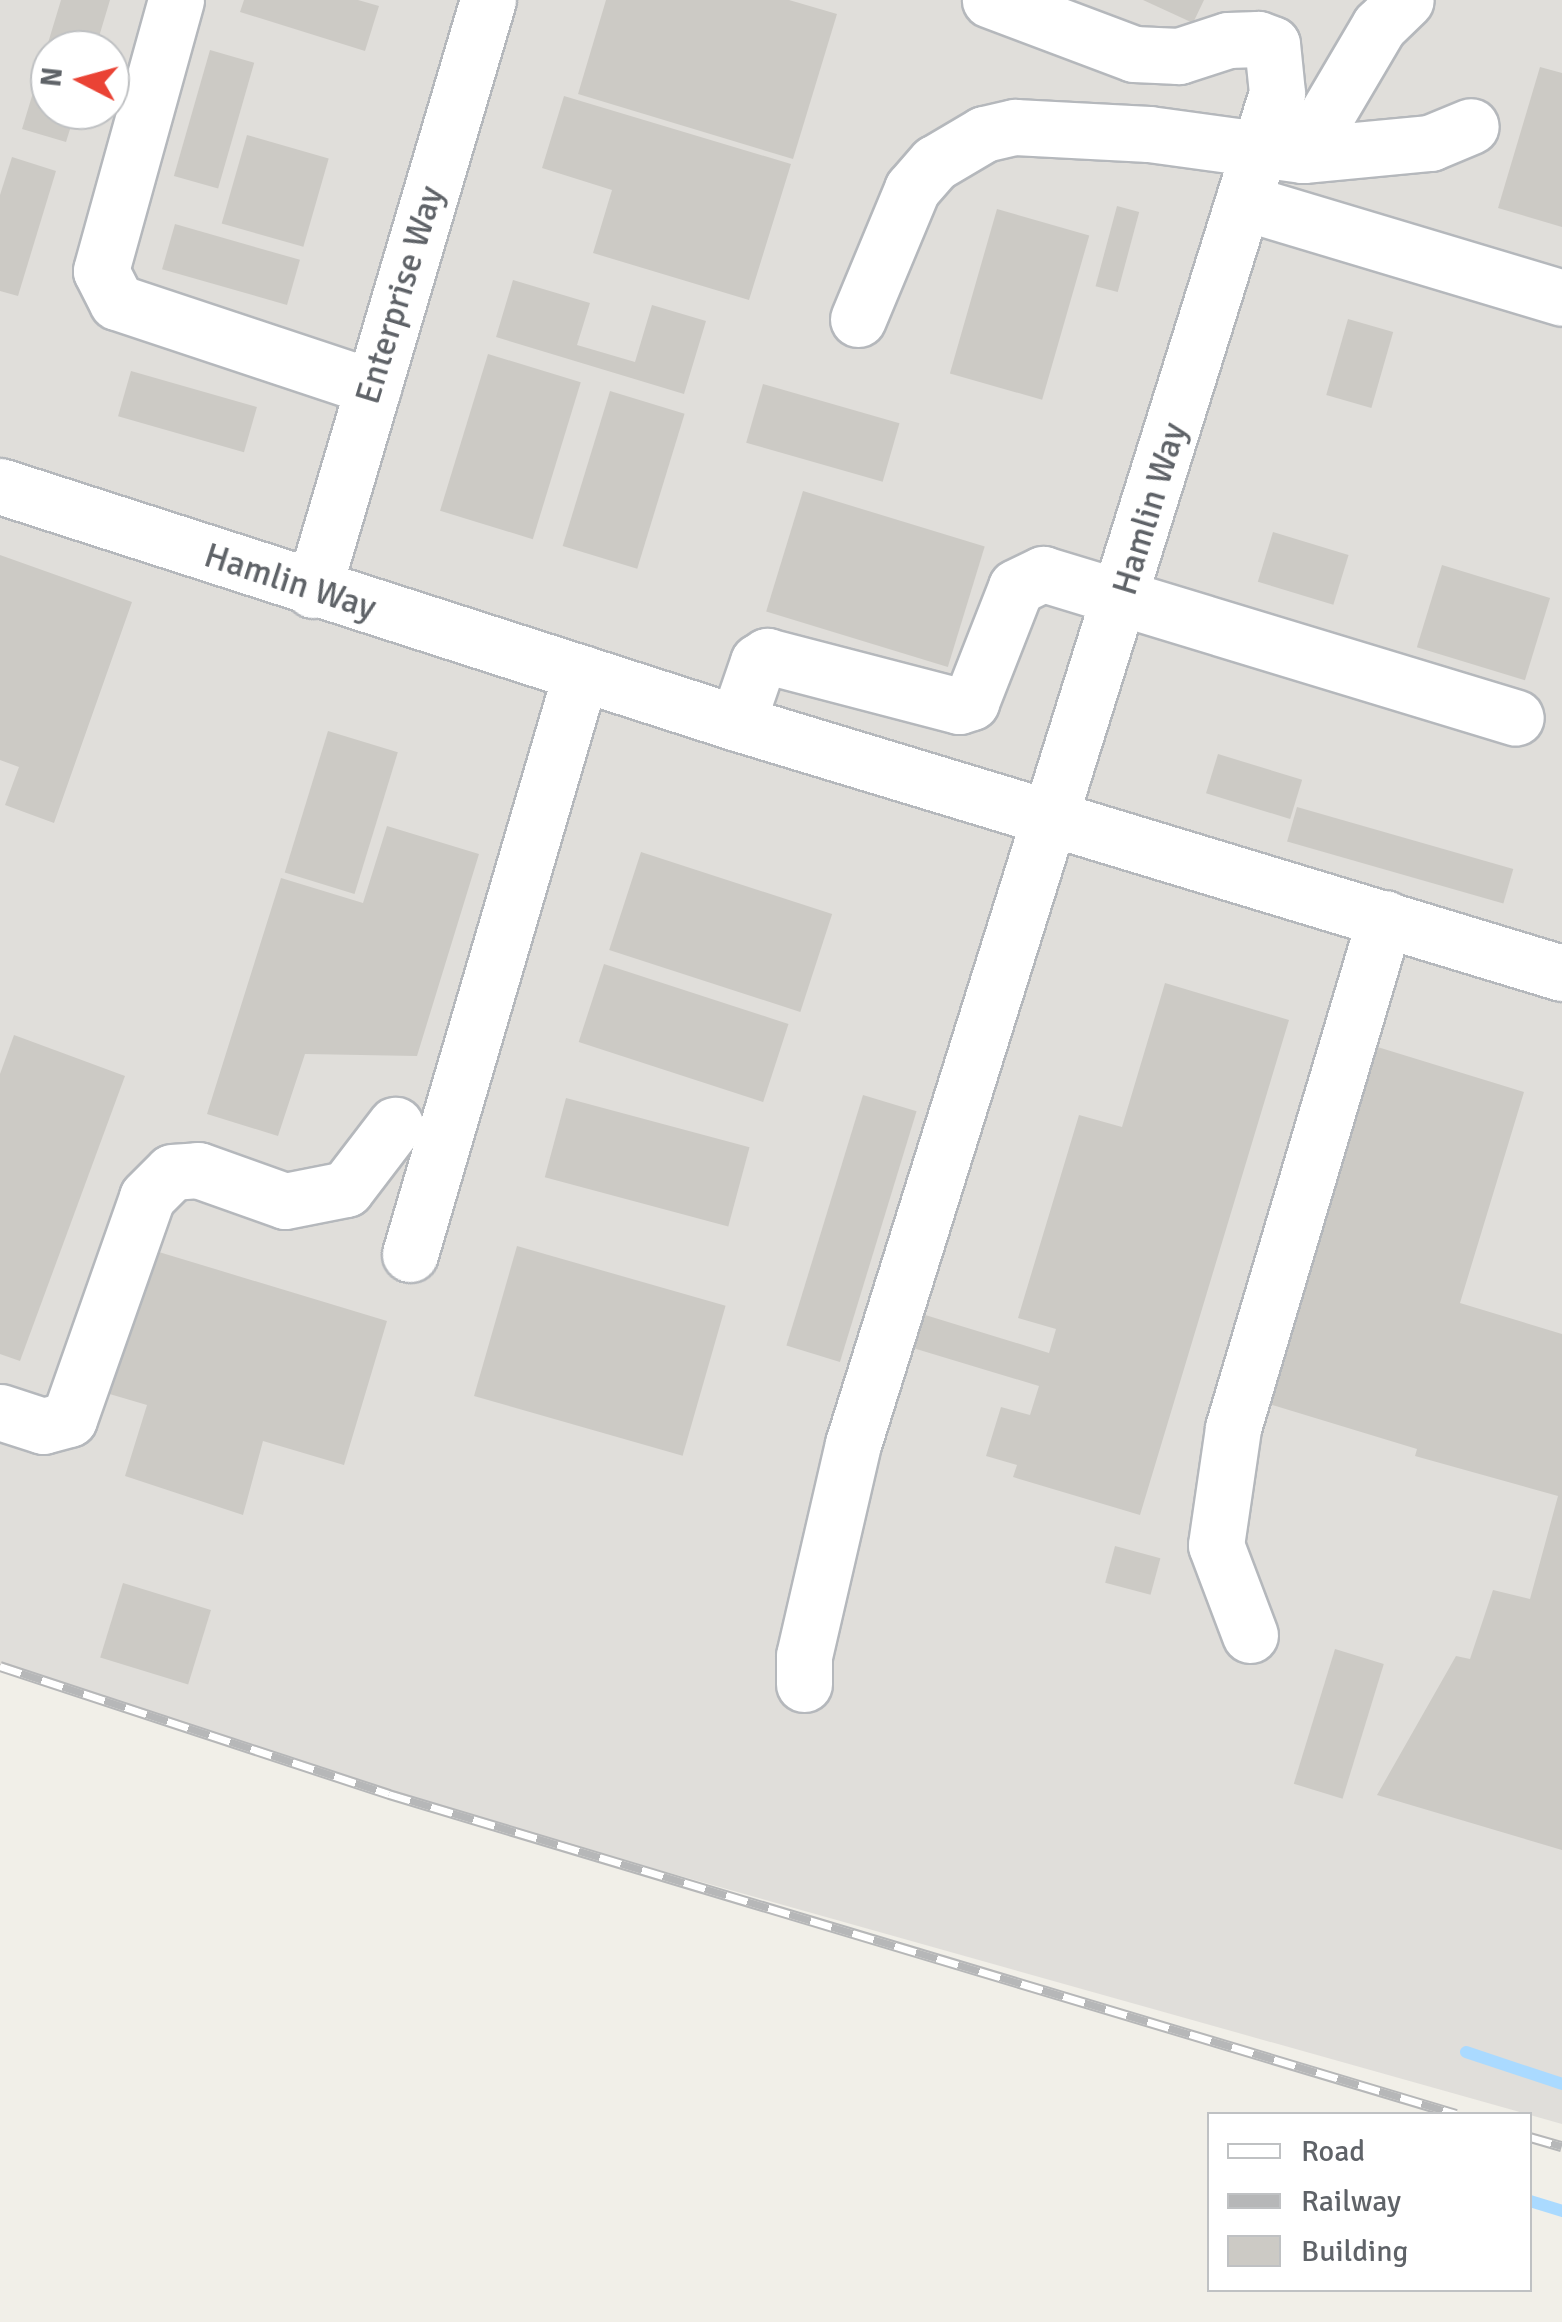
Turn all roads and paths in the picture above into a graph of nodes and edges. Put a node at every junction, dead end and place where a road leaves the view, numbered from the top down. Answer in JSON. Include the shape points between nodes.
{"nodes":[{"id":1,"x":176,"y":0,"type":"edge"},
{"id":2,"x":488,"y":0,"type":"edge"},
{"id":3,"x":990,"y":0,"type":"edge"},
{"id":4,"x":1406,"y":0,"type":"edge"},
{"id":5,"x":1471,"y":126,"type":"dead end"},
{"id":6,"x":1268,"y":170,"type":"junction"},
{"id":7,"x":1562,"y":298,"type":"edge"},
{"id":8,"x":858,"y":318,"type":"dead end"},
{"id":9,"x":373,"y":387,"type":"junction"},
{"id":10,"x":0,"y":486,"type":"edge"},
{"id":11,"x":313,"y":590,"type":"junction"},
{"id":12,"x":1123,"y":597,"type":"junction"},
{"id":13,"x":581,"y":673,"type":"junction"},
{"id":14,"x":1516,"y":718,"type":"dead end"},
{"id":15,"x":737,"y":723,"type":"junction"},
{"id":16,"x":1055,"y":816,"type":"junction"},
{"id":17,"x":1384,"y":918,"type":"junction"},
{"id":18,"x":1562,"y":973,"type":"edge"},
{"id":19,"x":394,"y":1126,"type":"junction"},
{"id":20,"x":410,"y":1254,"type":"dead end"},
{"id":21,"x":0,"y":1412,"type":"edge"},
{"id":22,"x":1250,"y":1635,"type":"dead end"},
{"id":23,"x":804,"y":1684,"type":"dead end"}],
"edges":[{"from":1,"to":9,"type":"street","via":[[101,271],[117,302]]},
{"from":2,"to":9,"type":"street","name":"Enterprise Way"},
{"from":3,"to":6,"type":"street","name":"Hamlin Way","via":[[1134,54],[1179,56],[1228,40],[1272,44],[1276,94]]},
{"from":4,"to":6,"type":"street"},
{"from":5,"to":6,"type":"street","via":[[1430,143]]},
{"from":6,"to":7,"type":"street","via":[[1376,238]]},
{"from":6,"to":8,"type":"street","via":[[1149,134],[1016,127],[984,134],[935,162],[912,189]]},
{"from":6,"to":12,"type":"street","name":"Hamlin Way"},
{"from":9,"to":11,"type":"street","name":"Enterprise Way"},
{"from":10,"to":11,"type":"street","name":"Hamlin Way"},
{"from":11,"to":13,"type":"street","name":"Hamlin Way"},
{"from":12,"to":14,"type":"street"},
{"from":12,"to":15,"type":"street","via":[[1060,576],[1030,576],[1004,609],[976,696],[959,706],[767,656],[758,662]]},
{"from":12,"to":16,"type":"street","name":"Hamlin Way"},
{"from":13,"to":15,"type":"street","name":"Hamlin Way"},
{"from":13,"to":19,"type":"street"},
{"from":15,"to":16,"type":"street","name":"Hamlin Way"},
{"from":16,"to":17,"type":"street","name":"Hamlin Way"},
{"from":16,"to":23,"type":"street","via":[[854,1444],[804,1656]]},
{"from":17,"to":18,"type":"street","name":"Hamlin Way"},
{"from":17,"to":22,"type":"street","via":[[1232,1428],[1216,1546]]},
{"from":19,"to":20,"type":"street"},
{"from":19,"to":21,"type":"street","via":[[346,1189],[285,1201],[198,1170],[172,1172],[147,1197],[69,1420],[43,1426]]}]}
